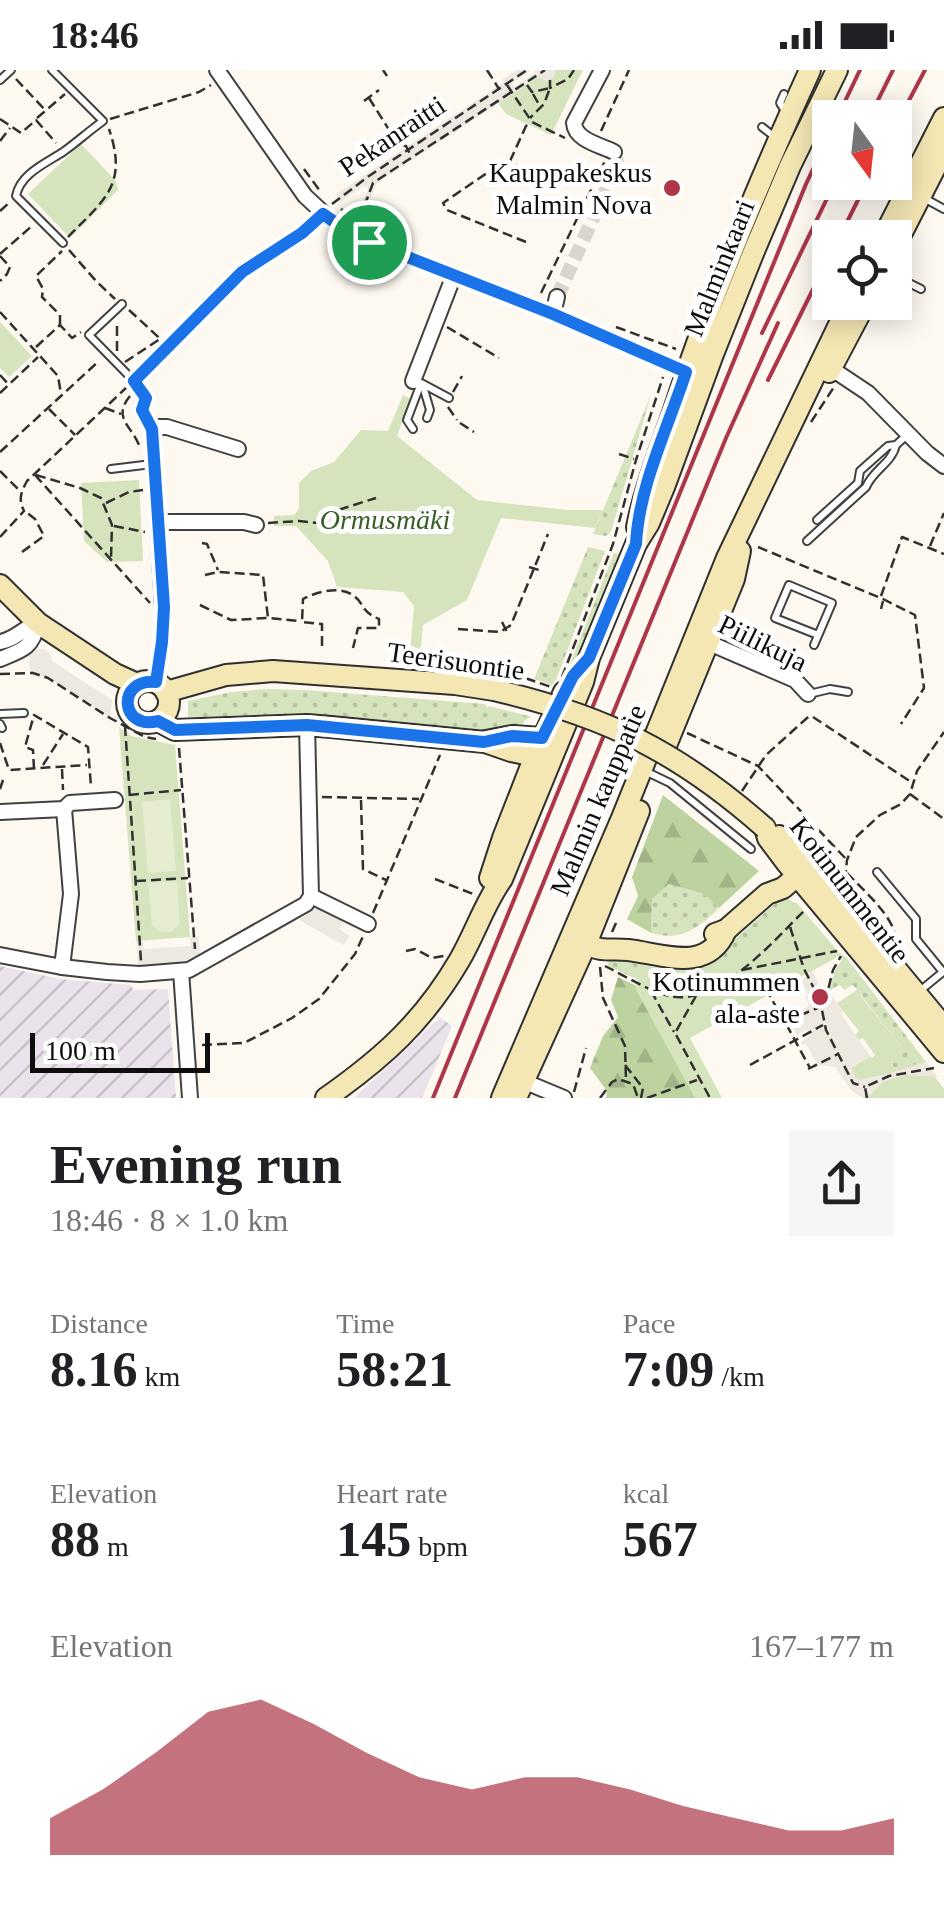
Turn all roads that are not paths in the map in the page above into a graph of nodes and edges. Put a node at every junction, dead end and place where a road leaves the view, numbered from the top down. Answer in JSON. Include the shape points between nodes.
{"nodes":[{"id":1,"x":52,"y":70,"type":"edge"},
{"id":2,"x":602,"y":70,"type":"edge"},
{"id":3,"x":810,"y":70,"type":"edge"},
{"id":4,"x":837,"y":70,"type":"edge"},
{"id":5,"x":10,"y":71,"type":"edge"},
{"id":6,"x":219,"y":73,"type":"edge"},
{"id":7,"x":0,"y":80,"type":"edge"},
{"id":8,"x":784,"y":94,"type":"dead end"},
{"id":9,"x":788,"y":117,"type":"junction"},
{"id":10,"x":944,"y":118,"type":"edge"},
{"id":11,"x":770,"y":134,"type":"junction"},
{"id":12,"x":944,"y":150,"type":"edge"},
{"id":13,"x":610,"y":155,"type":"road end"},
{"id":14,"x":790,"y":166,"type":"junction"},
{"id":15,"x":912,"y":180,"type":"edge"},
{"id":16,"x":912,"y":185,"type":"edge"},
{"id":17,"x":912,"y":193,"type":"edge"},
{"id":18,"x":944,"y":209,"type":"edge"},
{"id":19,"x":64,"y":245,"type":"road end"},
{"id":20,"x":454,"y":275,"type":"junction"},
{"id":21,"x":912,"y":284,"type":"edge"},
{"id":22,"x":921,"y":289,"type":"dead end"},
{"id":23,"x":557,"y":297,"type":"tunnel mouth"},
{"id":24,"x":120,"y":306,"type":"road end"},
{"id":25,"x":553,"y":314,"type":"junction"},
{"id":26,"x":843,"y":320,"type":"edge"},
{"id":27,"x":855,"y":320,"type":"edge"},
{"id":28,"x":826,"y":365,"type":"junction"},
{"id":29,"x":686,"y":373,"type":"junction"},
{"id":30,"x":417,"y":379,"type":"junction"},
{"id":31,"x":450,"y":398,"type":"dead end"},
{"id":32,"x":142,"y":410,"type":"joint"},
{"id":33,"x":427,"y":418,"type":"dead end"},
{"id":34,"x":413,"y":428,"type":"dead end"},
{"id":35,"x":152,"y":429,"type":"junction"},
{"id":36,"x":908,"y":434,"type":"junction"},
{"id":37,"x":896,"y":445,"type":"junction"},
{"id":38,"x":238,"y":449,"type":"dead end"},
{"id":39,"x":147,"y":465,"type":"junction"},
{"id":40,"x":944,"y":466,"type":"edge"},
{"id":41,"x":110,"y":469,"type":"dead end"},
{"id":42,"x":817,"y":520,"type":"dead end"},
{"id":43,"x":256,"y":526,"type":"road end"},
{"id":44,"x":152,"y":527,"type":"junction"},
{"id":45,"x":807,"y":541,"type":"dead end"},
{"id":46,"x":0,"y":585,"type":"edge"},
{"id":47,"x":38,"y":623,"type":"junction"},
{"id":48,"x":818,"y":636,"type":"junction"},
{"id":49,"x":701,"y":640,"type":"junction"},
{"id":50,"x":0,"y":642,"type":"edge"},
{"id":51,"x":814,"y":645,"type":"dead end"},
{"id":52,"x":0,"y":659,"type":"edge"},
{"id":53,"x":848,"y":692,"type":"dead end"},
{"id":54,"x":808,"y":694,"type":"joint"},
{"id":55,"x":153,"y":704,"type":"junction"},
{"id":56,"x":24,"y":713,"type":"dead end"},
{"id":57,"x":0,"y":714,"type":"edge"},
{"id":58,"x":307,"y":725,"type":"junction"},
{"id":59,"x":543,"y":749,"type":"junction"},
{"id":60,"x":647,"y":772,"type":"junction"},
{"id":61,"x":122,"y":797,"type":"road end"},
{"id":62,"x":67,"y":806,"type":"junction"},
{"id":63,"x":0,"y":812,"type":"edge"},
{"id":64,"x":765,"y":837,"type":"junction"},
{"id":65,"x":795,"y":866,"type":"junction"},
{"id":66,"x":877,"y":872,"type":"dead end"},
{"id":67,"x":311,"y":896,"type":"junction"},
{"id":68,"x":368,"y":924,"type":"dead end"},
{"id":69,"x":584,"y":934,"type":"junction"},
{"id":70,"x":0,"y":955,"type":"edge"},
{"id":71,"x":62,"y":967,"type":"junction"},
{"id":72,"x":189,"y":969,"type":"junction"},
{"id":73,"x":943,"y":971,"type":"edge"},
{"id":74,"x":911,"y":998,"type":"junction"},
{"id":75,"x":944,"y":1027,"type":"edge"},
{"id":76,"x":939,"y":1060,"type":"edge"},
{"id":77,"x":517,"y":1085,"type":"edge"},
{"id":78,"x":190,"y":1098,"type":"edge"},
{"id":79,"x":326,"y":1098,"type":"edge"},
{"id":80,"x":502,"y":1098,"type":"edge"},
{"id":81,"x":564,"y":1098,"type":"edge"}],
"edges":[{"from":1,"to":19,"type":"lane","via":[[102,121],[42,164],[16,196]]},
{"from":2,"to":13,"type":"street","via":[[574,125],[578,135]]},
{"from":3,"to":9,"type":"main road","name":"Malminkaari"},
{"from":4,"to":14,"type":"main road","name":"Malminkaari"},
{"from":5,"to":7,"type":"lane"},
{"from":6,"to":20,"type":"street","via":[[305,196],[350,233]]},
{"from":8,"to":9,"type":"lane","via":[[780,103]]},
{"from":9,"to":11,"type":"main road","name":"Malminkaari"},
{"from":10,"to":15,"type":"main road"},
{"from":11,"to":14,"type":"lane"},
{"from":11,"to":29,"type":"main road","name":"Malminkaari"},
{"from":12,"to":16,"type":"main road"},
{"from":14,"to":29,"type":"main road","name":"Malminkaari","via":[[754,251]]},
{"from":17,"to":18,"type":"lane"},
{"from":20,"to":25,"type":"street"},
{"from":20,"to":30,"type":"street"},
{"from":21,"to":22,"type":"lane"},
{"from":23,"to":25,"type":"street"},
{"from":24,"to":32,"type":"lane","via":[[90,335],[146,398]]},
{"from":25,"to":29,"type":"street"},
{"from":26,"to":28,"type":"main road","name":"Malmin kauppatie"},
{"from":27,"to":28,"type":"main road","name":"Malmin kauppatie"},
{"from":28,"to":36,"type":"street","via":[[868,393]]},
{"from":28,"to":49,"type":"main road","name":"Malmin kauppatie","via":[[786,436],[748,535],[728,558]]},
{"from":29,"to":59,"type":"main road","name":"Malminkaari","via":[[664,488]]},
{"from":30,"to":31,"type":"lane"},
{"from":30,"to":33,"type":"lane","via":[[426,392]]},
{"from":30,"to":34,"type":"lane","via":[[407,422]]},
{"from":32,"to":35,"type":"street"},
{"from":35,"to":38,"type":"street","via":[[167,427]]},
{"from":35,"to":39,"type":"street"},
{"from":36,"to":37,"type":"lane"},
{"from":36,"to":40,"type":"street"},
{"from":37,"to":42,"type":"lane","via":[[860,471],[858,483]]},
{"from":37,"to":45,"type":"lane","via":[[866,487]]},
{"from":39,"to":41,"type":"lane"},
{"from":39,"to":44,"type":"street"},
{"from":43,"to":44,"type":"street"},
{"from":44,"to":55,"type":"street","via":[[164,607]]},
{"from":46,"to":47,"type":"main road"},
{"from":47,"to":50,"type":"street"},
{"from":47,"to":52,"type":"street","via":[[34,640]]},
{"from":47,"to":55,"type":"main road"},
{"from":48,"to":48,"type":"lane","via":[[832,603],[789,585],[776,618]]},
{"from":48,"to":51,"type":"lane"},
{"from":49,"to":54,"type":"street","name":"Piilikuja","via":[[798,677]]},
{"from":49,"to":60,"type":"main road","name":"Malmin kauppatie"},
{"from":53,"to":54,"type":"lane"},
{"from":55,"to":58,"type":"main road","via":[[175,730]]},
{"from":55,"to":64,"type":"main road","name":"Teerisuontie","bridge":true,"via":[[226,675],[273,671],[496,682],[635,736],[705,779]]},
{"from":56,"to":57,"type":"lane"},
{"from":58,"to":59,"type":"main road","via":[[484,742],[512,736]]},
{"from":58,"to":67,"type":"street"},
{"from":59,"to":79,"type":"main road","name":"Malminkaari","via":[[459,962],[415,1024]]},
{"from":60,"to":64,"type":"lane"},
{"from":60,"to":69,"type":"main road","name":"Malmin kauppatie"},
{"from":61,"to":62,"type":"street"},
{"from":62,"to":63,"type":"street"},
{"from":62,"to":71,"type":"street","via":[[72,894]]},
{"from":64,"to":65,"type":"main road","name":"Kotinummentie"},
{"from":65,"to":69,"type":"main road","via":[[783,888],[766,894],[710,952],[693,958],[627,950],[615,936]]},
{"from":65,"to":74,"type":"main road","name":"Kotinummentie"},
{"from":66,"to":73,"type":"lane","via":[[916,919],[916,939]]},
{"from":67,"to":68,"type":"street"},
{"from":67,"to":72,"type":"street"},
{"from":69,"to":77,"type":"main road","name":"Malmin kauppatie"},
{"from":70,"to":71,"type":"street"},
{"from":71,"to":72,"type":"street","via":[[133,974]]},
{"from":72,"to":78,"type":"street"},
{"from":73,"to":74,"type":"lane"},
{"from":74,"to":75,"type":"main road","name":"Kotinummentie"},
{"from":74,"to":76,"type":"main road","name":"Kotinummentie"},
{"from":77,"to":80,"type":"main road","name":"Malmin kauppatie"},
{"from":77,"to":81,"type":"street"}]}
